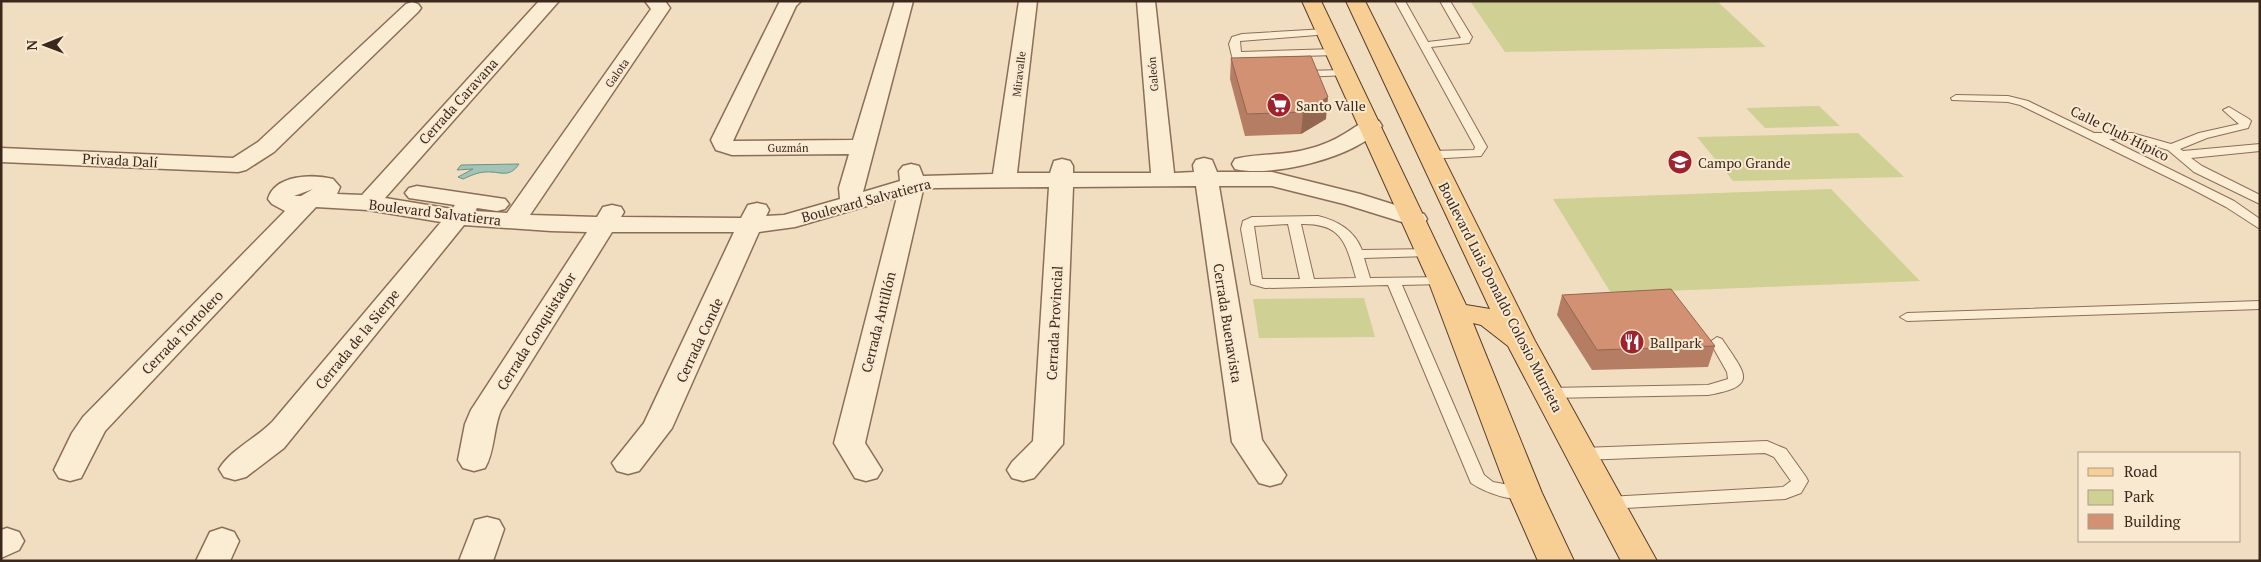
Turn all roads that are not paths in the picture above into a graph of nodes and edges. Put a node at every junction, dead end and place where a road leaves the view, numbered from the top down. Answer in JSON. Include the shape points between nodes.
{"nodes":[{"id":1,"x":550,"y":1,"type":"edge"},
{"id":2,"x":654,"y":1,"type":"edge"},
{"id":3,"x":792,"y":1,"type":"edge"},
{"id":4,"x":904,"y":1,"type":"edge"},
{"id":5,"x":1028,"y":1,"type":"edge"},
{"id":6,"x":1146,"y":1,"type":"edge"},
{"id":7,"x":1311,"y":1,"type":"edge"},
{"id":8,"x":1338,"y":1,"type":"edge"},
{"id":9,"x":1355,"y":1,"type":"edge"},
{"id":10,"x":1400,"y":1,"type":"edge"},
{"id":11,"x":1445,"y":1,"type":"edge"},
{"id":12,"x":412,"y":8,"type":"dead end"},
{"id":13,"x":1364,"y":20,"type":"junction"},
{"id":14,"x":1325,"y":32,"type":"junction"},
{"id":15,"x":1292,"y":33,"type":"junction"},
{"id":16,"x":1424,"y":45,"type":"junction"},
{"id":17,"x":1335,"y":52,"type":"junction"},
{"id":18,"x":1302,"y":53,"type":"junction"},
{"id":19,"x":1238,"y":55,"type":"junction"},
{"id":20,"x":1311,"y":73,"type":"junction"},
{"id":21,"x":1345,"y":73,"type":"junction"},
{"id":22,"x":1293,"y":74,"type":"edge"},
{"id":23,"x":1258,"y":75,"type":"edge"},
{"id":24,"x":1956,"y":98,"type":"dead end"},
{"id":25,"x":2229,"y":110,"type":"dead end"},
{"id":26,"x":1368,"y":119,"type":"junction"},
{"id":27,"x":2090,"y":136,"type":"junction"},
{"id":28,"x":862,"y":147,"type":"junction"},
{"id":29,"x":2172,"y":148,"type":"junction"},
{"id":30,"x":2260,"y":148,"type":"edge"},
{"id":31,"x":1,"y":155,"type":"edge"},
{"id":32,"x":1429,"y":155,"type":"junction"},
{"id":33,"x":2182,"y":155,"type":"junction"},
{"id":34,"x":1007,"y":163,"type":"junction"},
{"id":35,"x":1162,"y":163,"type":"junction"},
{"id":36,"x":1205,"y":171,"type":"junction"},
{"id":37,"x":1062,"y":172,"type":"junction"},
{"id":38,"x":1270,"y":172,"type":"junction"},
{"id":39,"x":911,"y":178,"type":"junction"},
{"id":40,"x":374,"y":195,"type":"junction"},
{"id":41,"x":852,"y":196,"type":"junction"},
{"id":42,"x":316,"y":197,"type":"joint"},
{"id":43,"x":2260,"y":200,"type":"edge"},
{"id":44,"x":464,"y":209,"type":"junction"},
{"id":45,"x":519,"y":214,"type":"junction"},
{"id":46,"x":609,"y":217,"type":"junction"},
{"id":47,"x":755,"y":217,"type":"junction"},
{"id":48,"x":1294,"y":220,"type":"junction"},
{"id":49,"x":1414,"y":220,"type":"junction"},
{"id":50,"x":2260,"y":225,"type":"edge"},
{"id":51,"x":1429,"y":252,"type":"junction"},
{"id":52,"x":1355,"y":254,"type":"junction"},
{"id":53,"x":1442,"y":280,"type":"junction"},
{"id":54,"x":1393,"y":281,"type":"junction"},
{"id":55,"x":1364,"y":282,"type":"junction"},
{"id":56,"x":1308,"y":284,"type":"junction"},
{"id":57,"x":2260,"y":305,"type":"edge"},
{"id":58,"x":1454,"y":311,"type":"junction"},
{"id":59,"x":1907,"y":317,"type":"dead end"},
{"id":60,"x":1520,"y":341,"type":"junction"},
{"id":61,"x":1717,"y":342,"type":"dead end"},
{"id":62,"x":1548,"y":393,"type":"junction"},
{"id":63,"x":1582,"y":454,"type":"junction"},
{"id":64,"x":474,"y":460,"type":"dead end"},
{"id":65,"x":628,"y":463,"type":"dead end"},
{"id":66,"x":236,"y":469,"type":"dead end"},
{"id":67,"x":70,"y":470,"type":"dead end"},
{"id":68,"x":866,"y":470,"type":"dead end"},
{"id":69,"x":1023,"y":470,"type":"dead end"},
{"id":70,"x":1270,"y":476,"type":"dead end"},
{"id":71,"x":1525,"y":493,"type":"junction"},
{"id":72,"x":1608,"y":503,"type":"junction"},
{"id":73,"x":487,"y":529,"type":"dead end"},
{"id":74,"x":476,"y":561,"type":"edge"},
{"id":75,"x":1556,"y":561,"type":"edge"},
{"id":76,"x":1639,"y":561,"type":"edge"}],
"edges":[{"from":1,"to":40,"type":"street","name":"Cerrada Caravana"},
{"from":2,"to":45,"type":"street","name":"Galota","via":[[661,8]]},
{"from":3,"to":28,"type":"street","name":"Guzmán","via":[[788,3],[722,140],[724,146]]},
{"from":4,"to":28,"type":"street"},
{"from":5,"to":34,"type":"street","name":"Miravalle"},
{"from":6,"to":35,"type":"street","name":"Galeón"},
{"from":7,"to":14,"type":"main road"},
{"from":8,"to":13,"type":"main road"},
{"from":9,"to":13,"type":"main road","name":"Boulevard Luis Donaldo Colosio Murrieta"},
{"from":10,"to":16,"type":"lane"},
{"from":11,"to":16,"type":"lane","via":[[1467,37],[1465,41]]},
{"from":12,"to":31,"type":"street","name":"Privada Dalí","via":[[266,147],[238,165]]},
{"from":13,"to":32,"type":"main road","name":"Boulevard Luis Donaldo Colosio Murrieta"},
{"from":14,"to":15,"type":"lane"},
{"from":14,"to":17,"type":"main road"},
{"from":15,"to":18,"type":"lane"},
{"from":15,"to":19,"type":"lane","via":[[1242,37],[1234,44]]},
{"from":16,"to":32,"type":"lane","via":[[1481,147],[1477,153]]},
{"from":17,"to":18,"type":"lane"},
{"from":17,"to":21,"type":"main road"},
{"from":18,"to":19,"type":"lane"},
{"from":18,"to":20,"type":"lane"},
{"from":19,"to":23,"type":"lane","via":[[1243,70]]},
{"from":20,"to":21,"type":"lane"},
{"from":20,"to":22,"type":"lane"},
{"from":21,"to":26,"type":"main road"},
{"from":24,"to":27,"type":"lane","name":"Calle Club Hípico","via":[[2008,99],[2024,103]]},
{"from":25,"to":29,"type":"lane","via":[[2245,121],[2244,126]]},
{"from":26,"to":38,"type":"street","name":"Boulevard Salvatierra","via":[[1340,146]]},
{"from":26,"to":49,"type":"main road"},
{"from":27,"to":29,"type":"lane","via":[[2132,136]]},
{"from":27,"to":50,"type":"lane","name":"Calle Club Hípico","via":[[2230,204]]},
{"from":28,"to":41,"type":"street"},
{"from":29,"to":33,"type":"lane"},
{"from":30,"to":33,"type":"lane"},
{"from":32,"to":60,"type":"main road","name":"Boulevard Luis Donaldo Colosio Murrieta"},
{"from":33,"to":43,"type":"lane","via":[[2198,169]]},
{"from":34,"to":37,"type":"street","name":"Boulevard Salvatierra"},
{"from":34,"to":39,"type":"street","name":"Boulevard Salvatierra","via":[[934,181]]},
{"from":35,"to":36,"type":"street","name":"Boulevard Salvatierra"},
{"from":35,"to":37,"type":"street","name":"Boulevard Salvatierra"},
{"from":36,"to":38,"type":"street","name":"Boulevard Salvatierra"},
{"from":36,"to":70,"type":"street","name":"Cerrada Buenavista","via":[[1247,442]]},
{"from":37,"to":69,"type":"street","name":"Cerrada Provincial","via":[[1048,444]]},
{"from":38,"to":49,"type":"street","name":"Boulevard Salvatierra"},
{"from":39,"to":41,"type":"street","name":"Boulevard Salvatierra"},
{"from":39,"to":68,"type":"street","name":"Cerrada Antillón","via":[[849,443]]},
{"from":40,"to":42,"type":"street","name":"Boulevard Salvatierra"},
{"from":40,"to":44,"type":"street","name":"Boulevard Salvatierra"},
{"from":41,"to":47,"type":"street","name":"Boulevard Salvatierra","via":[[786,222]]},
{"from":42,"to":67,"type":"street","name":"Cerrada Tortolero","via":[[94,424]]},
{"from":44,"to":45,"type":"street","name":"Boulevard Salvatierra"},
{"from":44,"to":66,"type":"street","name":"Cerrada de la Sierpe","via":[[284,428]]},
{"from":45,"to":46,"type":"street","name":"Boulevard Salvatierra"},
{"from":46,"to":47,"type":"street","name":"Boulevard Salvatierra"},
{"from":46,"to":64,"type":"street","name":"Cerrada Conquistador","via":[[486,410],[480,424]]},
{"from":47,"to":65,"type":"street","name":"Cerrada Conde","via":[[657,428]]},
{"from":48,"to":52,"type":"lane","via":[[1318,220],[1338,226],[1350,235]]},
{"from":48,"to":56,"type":"lane"},
{"from":48,"to":56,"type":"lane","via":[[1252,221],[1248,224],[1255,277],[1259,284]]},
{"from":49,"to":51,"type":"main road"},
{"from":51,"to":52,"type":"lane"},
{"from":51,"to":53,"type":"main road"},
{"from":52,"to":55,"type":"lane"},
{"from":53,"to":54,"type":"lane"},
{"from":53,"to":58,"type":"main road"},
{"from":54,"to":55,"type":"lane"},
{"from":54,"to":71,"type":"lane","via":[[1477,479],[1489,487]]},
{"from":55,"to":56,"type":"lane"},
{"from":57,"to":59,"type":"lane"},
{"from":58,"to":60,"type":"main road","via":[[1490,318]]},
{"from":58,"to":71,"type":"main road"},
{"from":60,"to":62,"type":"main road","name":"Boulevard Luis Donaldo Colosio Murrieta"},
{"from":61,"to":62,"type":"lane","via":[[1735,372],[1736,381],[1725,387]]},
{"from":62,"to":63,"type":"main road","name":"Boulevard Luis Donaldo Colosio Murrieta"},
{"from":63,"to":72,"type":"main road","name":"Boulevard Luis Donaldo Colosio Murrieta"},
{"from":63,"to":72,"type":"lane","via":[[1767,447],[1780,453],[1800,481],[1795,489],[1785,493]]},
{"from":71,"to":75,"type":"main road"},
{"from":72,"to":76,"type":"main road","name":"Boulevard Luis Donaldo Colosio Murrieta"},
{"from":73,"to":74,"type":"street"}]}
